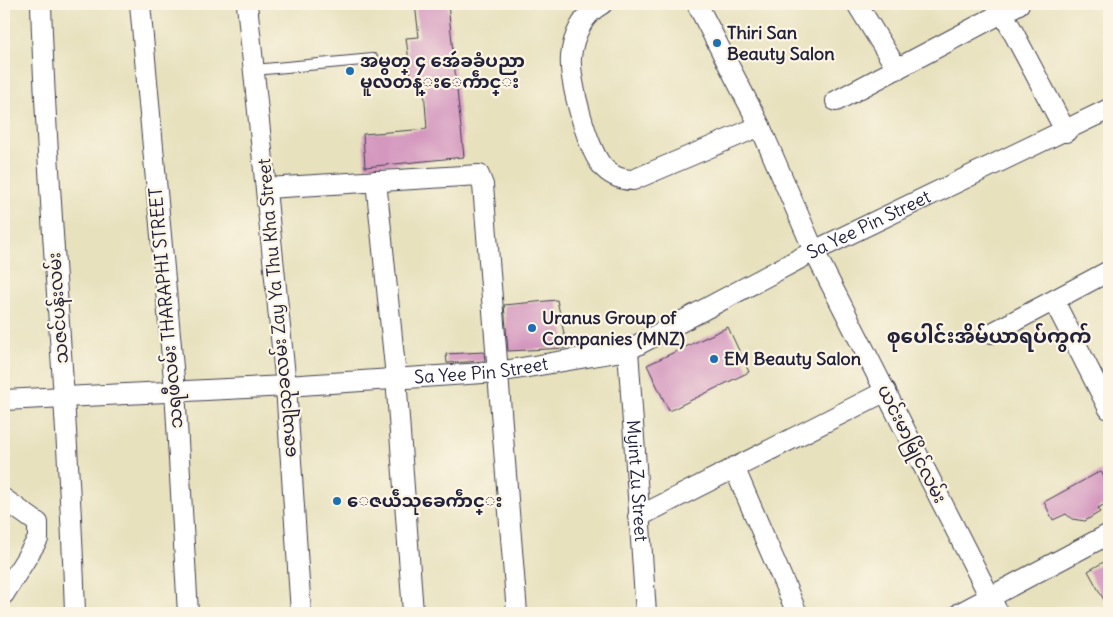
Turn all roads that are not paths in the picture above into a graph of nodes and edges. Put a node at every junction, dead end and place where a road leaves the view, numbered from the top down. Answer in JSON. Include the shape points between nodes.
{"nodes":[{"id":1,"x":41,"y":4,"type":"edge"},
{"id":2,"x":140,"y":4,"type":"edge"},
{"id":3,"x":246,"y":4,"type":"edge"},
{"id":4,"x":602,"y":4,"type":"edge"},
{"id":5,"x":697,"y":4,"type":"edge"},
{"id":6,"x":857,"y":4,"type":"edge"},
{"id":7,"x":1011,"y":8,"type":"edge"},
{"id":8,"x":372,"y":59,"type":"dead end"},
{"id":9,"x":897,"y":69,"type":"junction"},
{"id":10,"x":254,"y":70,"type":"junction"},
{"id":11,"x":836,"y":101,"type":"dead end"},
{"id":12,"x":1109,"y":110,"type":"edge"},
{"id":13,"x":760,"y":126,"type":"junction"},
{"id":14,"x":1066,"y":132,"type":"junction"},
{"id":15,"x":376,"y":181,"type":"junction"},
{"id":16,"x":267,"y":188,"type":"junction"},
{"id":17,"x":814,"y":251,"type":"junction"},
{"id":18,"x":1109,"y":272,"type":"edge"},
{"id":19,"x":1054,"y":301,"type":"junction"},
{"id":20,"x":992,"y":333,"type":"dead end"},
{"id":21,"x":628,"y":350,"type":"junction"},
{"id":22,"x":498,"y":372,"type":"junction"},
{"id":23,"x":396,"y":377,"type":"junction"},
{"id":24,"x":286,"y":386,"type":"junction"},
{"id":25,"x":174,"y":390,"type":"junction"},
{"id":26,"x":886,"y":391,"type":"junction"},
{"id":27,"x":65,"y":396,"type":"junction"},
{"id":28,"x":4,"y":400,"type":"edge"},
{"id":29,"x":1109,"y":409,"type":"edge"},
{"id":30,"x":734,"y":467,"type":"junction"},
{"id":31,"x":4,"y":499,"type":"edge"},
{"id":32,"x":638,"y":517,"type":"junction"},
{"id":33,"x":1109,"y":534,"type":"edge"},
{"id":34,"x":4,"y":594,"type":"edge"},
{"id":35,"x":994,"y":606,"type":"edge"},
{"id":36,"x":75,"y":613,"type":"edge"},
{"id":37,"x":188,"y":613,"type":"edge"},
{"id":38,"x":301,"y":613,"type":"edge"},
{"id":39,"x":413,"y":613,"type":"edge"},
{"id":40,"x":517,"y":613,"type":"edge"},
{"id":41,"x":646,"y":613,"type":"edge"},
{"id":42,"x":797,"y":613,"type":"edge"},
{"id":43,"x":960,"y":613,"type":"edge"}],
"edges":[{"from":1,"to":27,"type":"street","name":"သဇင်ပန်းလမ်း","via":[[44,102]]},
{"from":2,"to":25,"type":"street","name":"သရဖီလမ်း THARAPHI STREET"},
{"from":3,"to":10,"type":"street","name":"ဇေယျသုခလမ်း Zay Ya Thu Kha Street"},
{"from":4,"to":13,"type":"street","via":[[584,19],[571,58],[576,100],[592,151],[605,169],[624,180],[632,180]]},
{"from":5,"to":13,"type":"street","name":"ယင်းမာမြိုင်လမ်း"},
{"from":6,"to":9,"type":"street"},
{"from":7,"to":9,"type":"street"},
{"from":7,"to":14,"type":"street"},
{"from":8,"to":10,"type":"lane"},
{"from":9,"to":11,"type":"street"},
{"from":10,"to":16,"type":"street","name":"ဇေယျသုခလမ်း Zay Ya Thu Kha Street"},
{"from":12,"to":14,"type":"street","name":"Sa Yee Pin Street"},
{"from":13,"to":17,"type":"street","name":"ယင်းမာမြိုင်လမ်း"},
{"from":14,"to":17,"type":"street","name":"Sa Yee Pin Street"},
{"from":15,"to":16,"type":"street"},
{"from":15,"to":22,"type":"street","via":[[479,175],[483,185]]},
{"from":15,"to":23,"type":"street"},
{"from":16,"to":24,"type":"street","name":"ဇေယျသုခလမ်း Zay Ya Thu Kha Street"},
{"from":17,"to":21,"type":"street","name":"Sa Yee Pin Street"},
{"from":17,"to":26,"type":"street","name":"ယင်းမာမြိုင်လမ်း"},
{"from":18,"to":19,"type":"street"},
{"from":19,"to":20,"type":"street"},
{"from":19,"to":29,"type":"street"},
{"from":21,"to":22,"type":"street","name":"Sa Yee Pin Street"},
{"from":21,"to":32,"type":"street","name":"Myint Zu Street"},
{"from":22,"to":23,"type":"street","name":"Sa Yee Pin Street"},
{"from":22,"to":40,"type":"street"},
{"from":23,"to":24,"type":"street","name":"Sa Yee Pin Street"},
{"from":23,"to":39,"type":"street"},
{"from":24,"to":25,"type":"street","name":"Sa Yee Pin Street"},
{"from":24,"to":38,"type":"street","name":"ဇေယျသုခလမ်း Zay Ya Thu Kha Street"},
{"from":25,"to":27,"type":"street","name":"Sa Yee Pin Street"},
{"from":25,"to":37,"type":"street","name":"သရဖီလမ်း THARAPHI STREET"},
{"from":26,"to":30,"type":"street"},
{"from":26,"to":35,"type":"street","name":"ယင်းမာမြိုင်လမ်း"},
{"from":27,"to":28,"type":"street","name":"Sa Yee Pin Street"},
{"from":27,"to":36,"type":"street","name":"သဇင်ပန်းလမ်း"},
{"from":30,"to":32,"type":"street"},
{"from":30,"to":42,"type":"street"},
{"from":31,"to":34,"type":"street","via":[[38,523],[38,538]]},
{"from":32,"to":41,"type":"street","name":"Myint Zu Street"},
{"from":33,"to":35,"type":"street"},
{"from":35,"to":43,"type":"street"}]}
